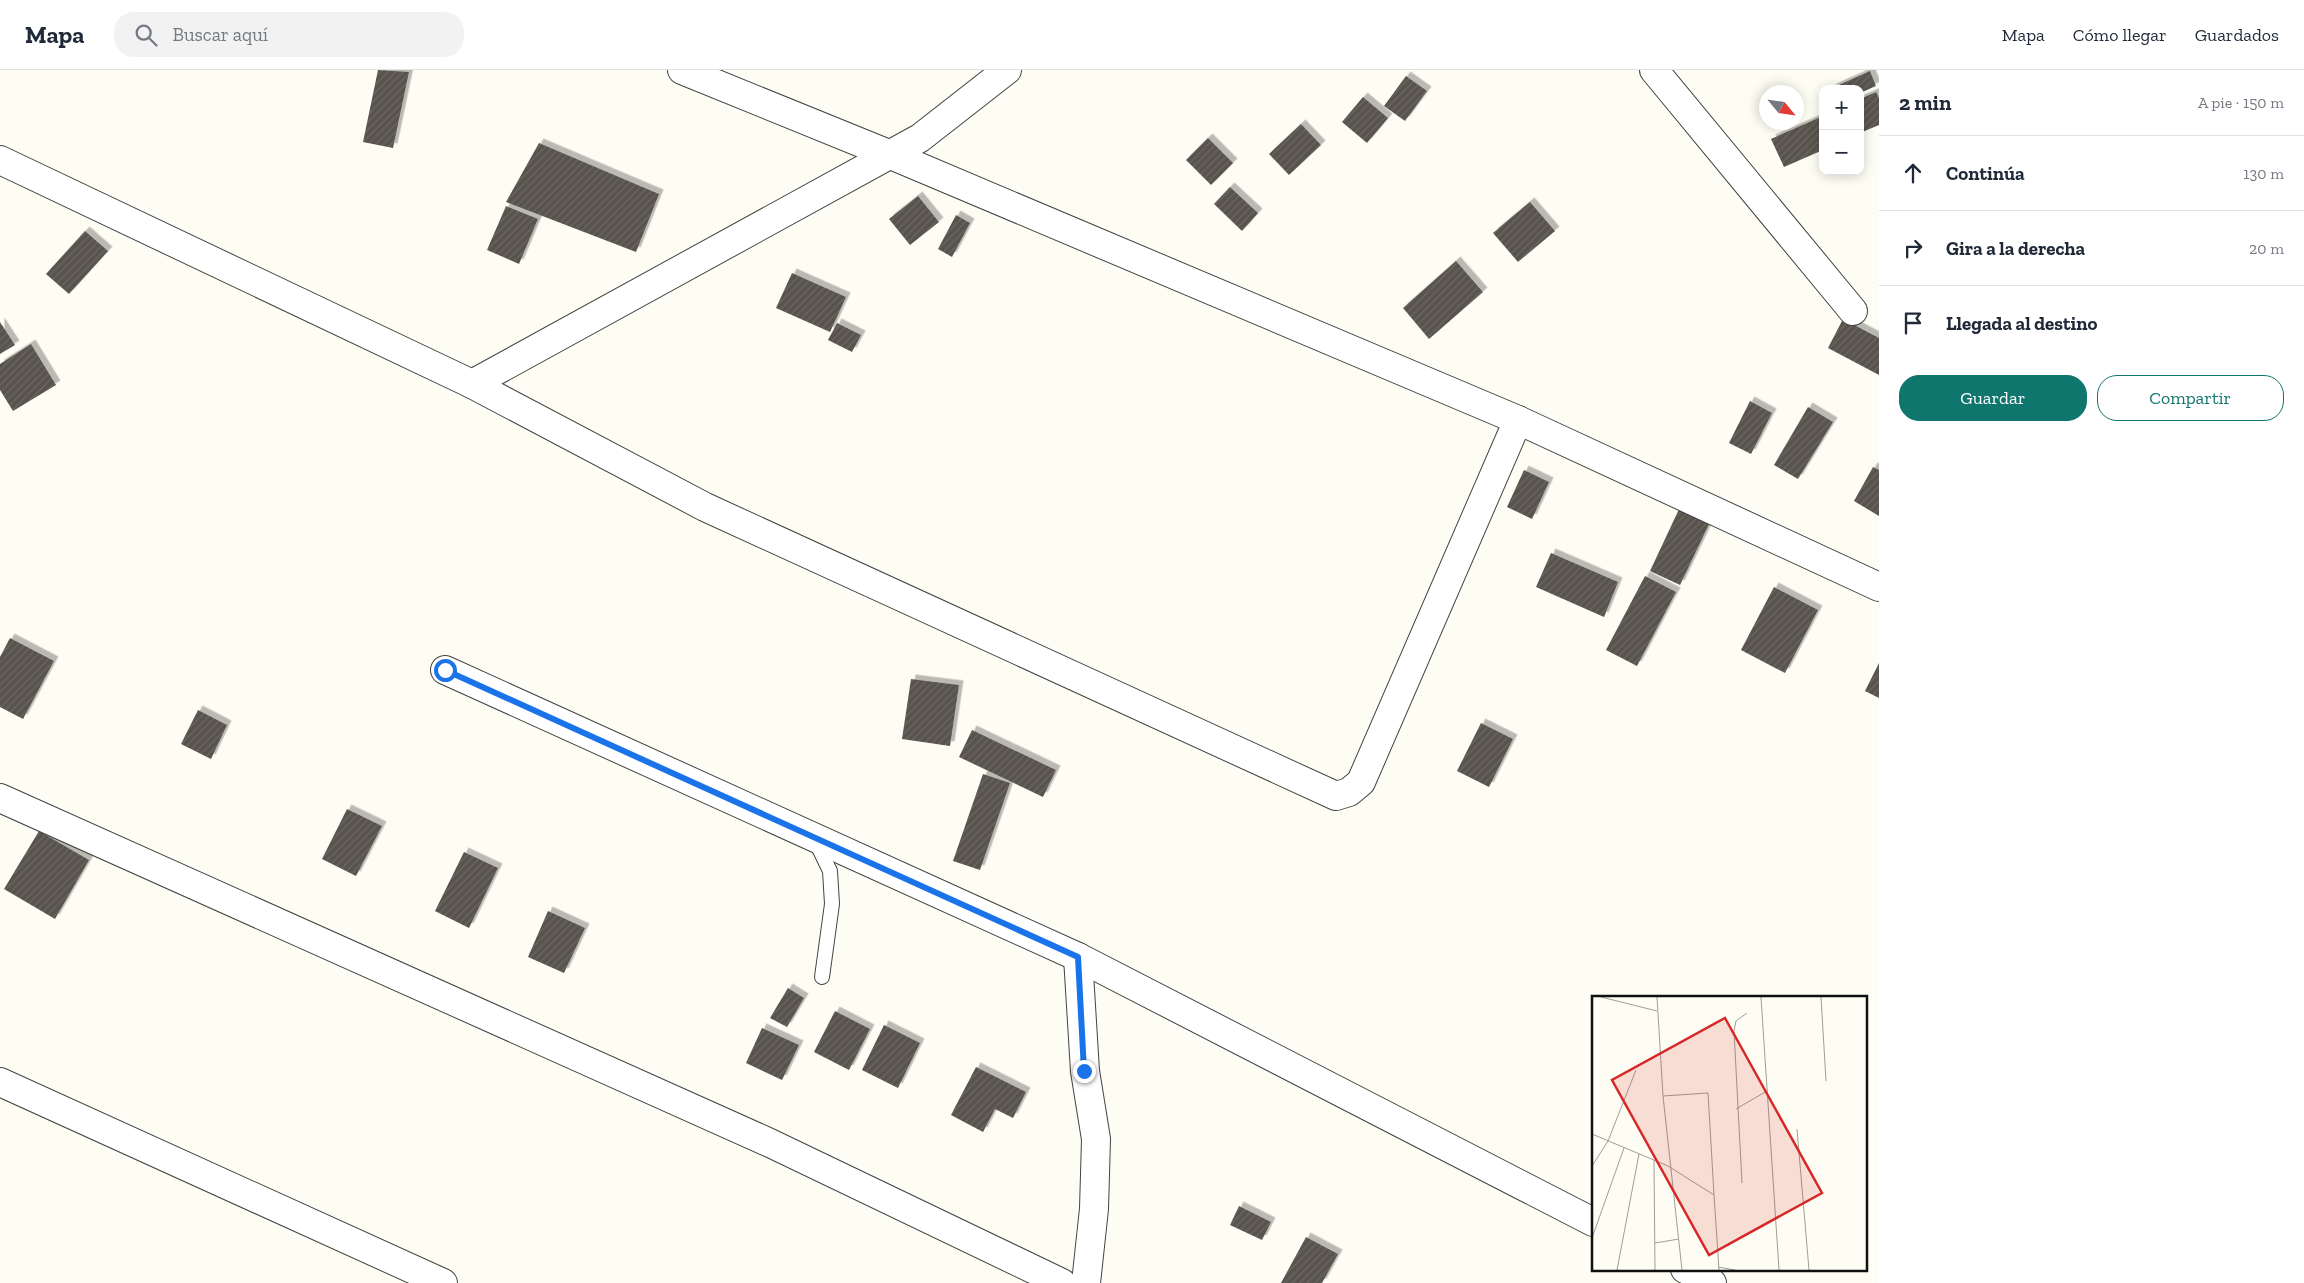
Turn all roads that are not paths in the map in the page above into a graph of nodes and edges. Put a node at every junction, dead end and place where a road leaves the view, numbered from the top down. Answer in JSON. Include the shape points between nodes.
{"nodes":[{"id":1,"x":682,"y":70,"type":"edge"},
{"id":2,"x":1007,"y":70,"type":"edge"},
{"id":3,"x":1654,"y":70,"type":"edge"},
{"id":4,"x":891,"y":155,"type":"junction"},
{"id":5,"x":0,"y":160,"type":"edge"},
{"id":6,"x":1853,"y":310,"type":"dead end"},
{"id":7,"x":472,"y":384,"type":"junction"},
{"id":8,"x":1518,"y":420,"type":"junction"},
{"id":9,"x":1879,"y":587,"type":"edge"},
{"id":10,"x":445,"y":670,"type":"dead end"},
{"id":11,"x":0,"y":798,"type":"edge"},
{"id":12,"x":814,"y":838,"type":"junction"},
{"id":13,"x":1078,"y":957,"type":"junction"},
{"id":14,"x":822,"y":977,"type":"dead end"},
{"id":15,"x":0,"y":1082,"type":"edge"},
{"id":16,"x":1592,"y":1221,"type":"edge"},
{"id":17,"x":1687,"y":1270,"type":"edge"},
{"id":18,"x":443,"y":1283,"type":"edge"},
{"id":19,"x":1062,"y":1283,"type":"edge"},
{"id":20,"x":1086,"y":1283,"type":"edge"},
{"id":21,"x":1712,"y":1283,"type":"edge"}],
"edges":[{"from":1,"to":4,"type":"street"},
{"from":2,"to":4,"type":"street","via":[[920,138]]},
{"from":3,"to":6,"type":"street"},
{"from":4,"to":7,"type":"street"},
{"from":4,"to":8,"type":"street"},
{"from":5,"to":7,"type":"street"},
{"from":7,"to":8,"type":"street","via":[[705,507],[1336,796],[1350,792],[1361,782]]},
{"from":8,"to":9,"type":"street"},
{"from":10,"to":12,"type":"street"},
{"from":11,"to":19,"type":"street","via":[[770,1143]]},
{"from":12,"to":13,"type":"street"},
{"from":12,"to":14,"type":"lane","via":[[830,871],[832,904]]},
{"from":13,"to":16,"type":"street"},
{"from":13,"to":20,"type":"street","via":[[1084,1071],[1096,1139],[1094,1209]]},
{"from":15,"to":18,"type":"street"},
{"from":17,"to":21,"type":"street"}]}
